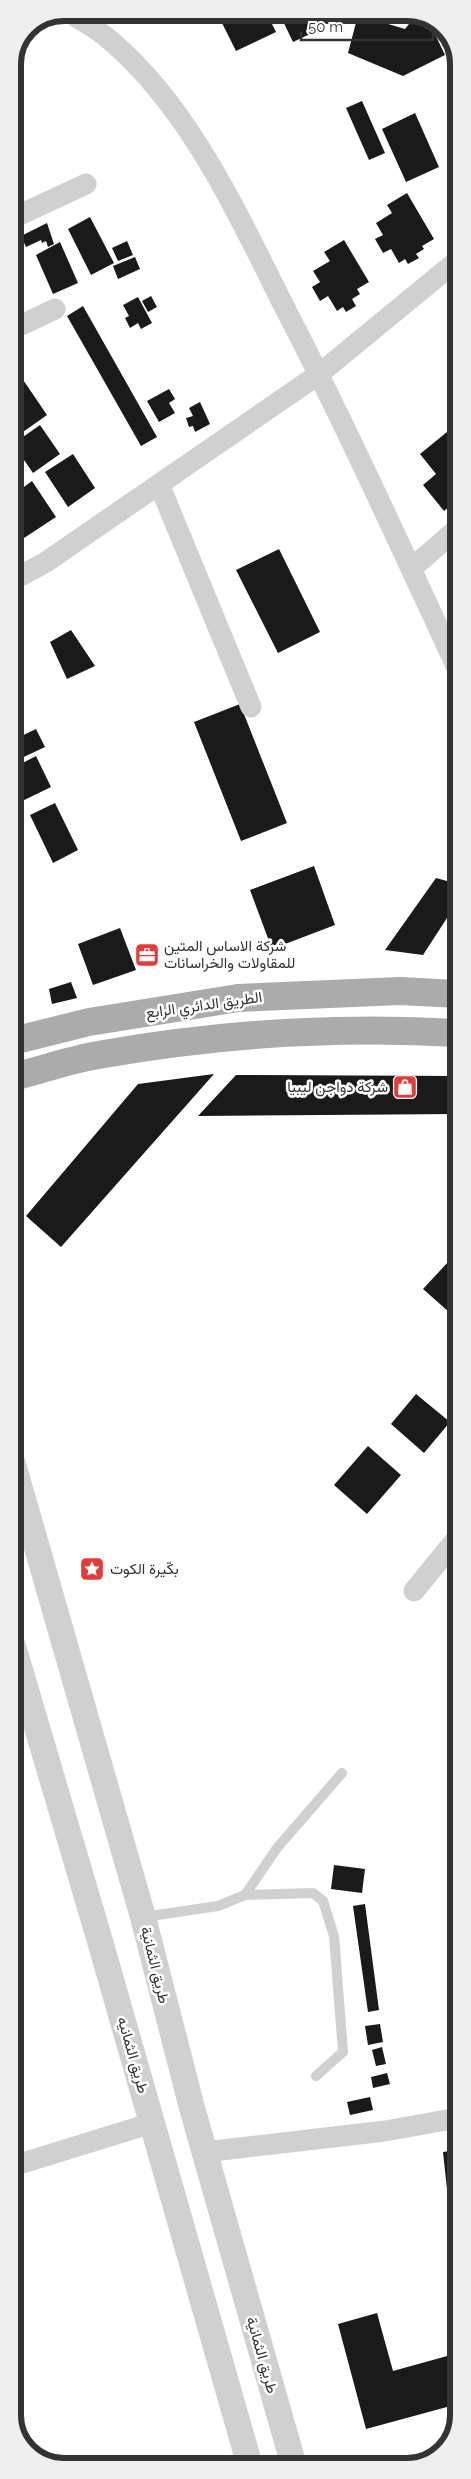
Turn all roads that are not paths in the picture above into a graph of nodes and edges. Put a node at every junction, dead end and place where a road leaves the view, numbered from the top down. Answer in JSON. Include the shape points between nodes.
{"nodes":[{"id":1,"x":83,"y":21,"type":"edge"},
{"id":2,"x":86,"y":184,"type":"dead end"},
{"id":3,"x":21,"y":214,"type":"edge"},
{"id":4,"x":449,"y":267,"type":"edge"},
{"id":5,"x":55,"y":309,"type":"dead end"},
{"id":6,"x":21,"y":325,"type":"edge"},
{"id":7,"x":319,"y":374,"type":"junction"},
{"id":8,"x":159,"y":484,"type":"junction"},
{"id":9,"x":449,"y":536,"type":"edge"},
{"id":10,"x":411,"y":569,"type":"junction"},
{"id":11,"x":21,"y":576,"type":"edge"},
{"id":12,"x":449,"y":651,"type":"edge"},
{"id":13,"x":251,"y":707,"type":"dead end"},
{"id":14,"x":449,"y":994,"type":"edge"},
{"id":15,"x":449,"y":1032,"type":"edge"},
{"id":16,"x":21,"y":1039,"type":"edge"},
{"id":17,"x":21,"y":1075,"type":"edge"},
{"id":18,"x":22,"y":1494,"type":"edge"},
{"id":19,"x":450,"y":1547,"type":"edge"},
{"id":20,"x":414,"y":1591,"type":"dead end"},
{"id":21,"x":22,"y":1676,"type":"edge"},
{"id":22,"x":342,"y":1774,"type":"dead end"},
{"id":23,"x":245,"y":1895,"type":"junction"},
{"id":24,"x":143,"y":1917,"type":"junction"},
{"id":25,"x":316,"y":2076,"type":"dead end"},
{"id":26,"x":450,"y":2119,"type":"edge"},
{"id":27,"x":152,"y":2123,"type":"junction"},
{"id":28,"x":204,"y":2152,"type":"junction"},
{"id":29,"x":22,"y":2163,"type":"edge"},
{"id":30,"x":248,"y":2457,"type":"edge"},
{"id":31,"x":292,"y":2457,"type":"edge"}],
"edges":[{"from":1,"to":7,"type":"street","via":[[111,41],[143,72],[183,121],[238,216]]},
{"from":2,"to":3,"type":"street"},
{"from":4,"to":7,"type":"street"},
{"from":5,"to":6,"type":"street"},
{"from":7,"to":8,"type":"street"},
{"from":7,"to":10,"type":"street"},
{"from":8,"to":11,"type":"street"},
{"from":8,"to":13,"type":"street"},
{"from":9,"to":10,"type":"street"},
{"from":10,"to":12,"type":"street"},
{"from":14,"to":16,"type":"main road","name":"الطريق الدائري الرابع","via":[[400,991],[238,998],[89,1022]]},
{"from":15,"to":17,"type":"main road","via":[[396,1029],[236,1036],[97,1055]]},
{"from":18,"to":24,"type":"street","name":"طريق الثمانية"},
{"from":19,"to":20,"type":"street"},
{"from":21,"to":27,"type":"street","name":"طريق الثمانيه"},
{"from":22,"to":23,"type":"lane","via":[[277,1848]]},
{"from":23,"to":24,"type":"lane","via":[[218,1906]]},
{"from":23,"to":25,"type":"lane","via":[[313,1893],[323,1902],[334,1936],[343,2052]]},
{"from":24,"to":28,"type":"street","name":"طريق الثمانية"},
{"from":26,"to":28,"type":"street","via":[[384,2131]]},
{"from":27,"to":29,"type":"street"},
{"from":27,"to":30,"type":"street","name":"طريق الثمانيه"},
{"from":28,"to":31,"type":"street","name":"طريق الثمانية"}]}
